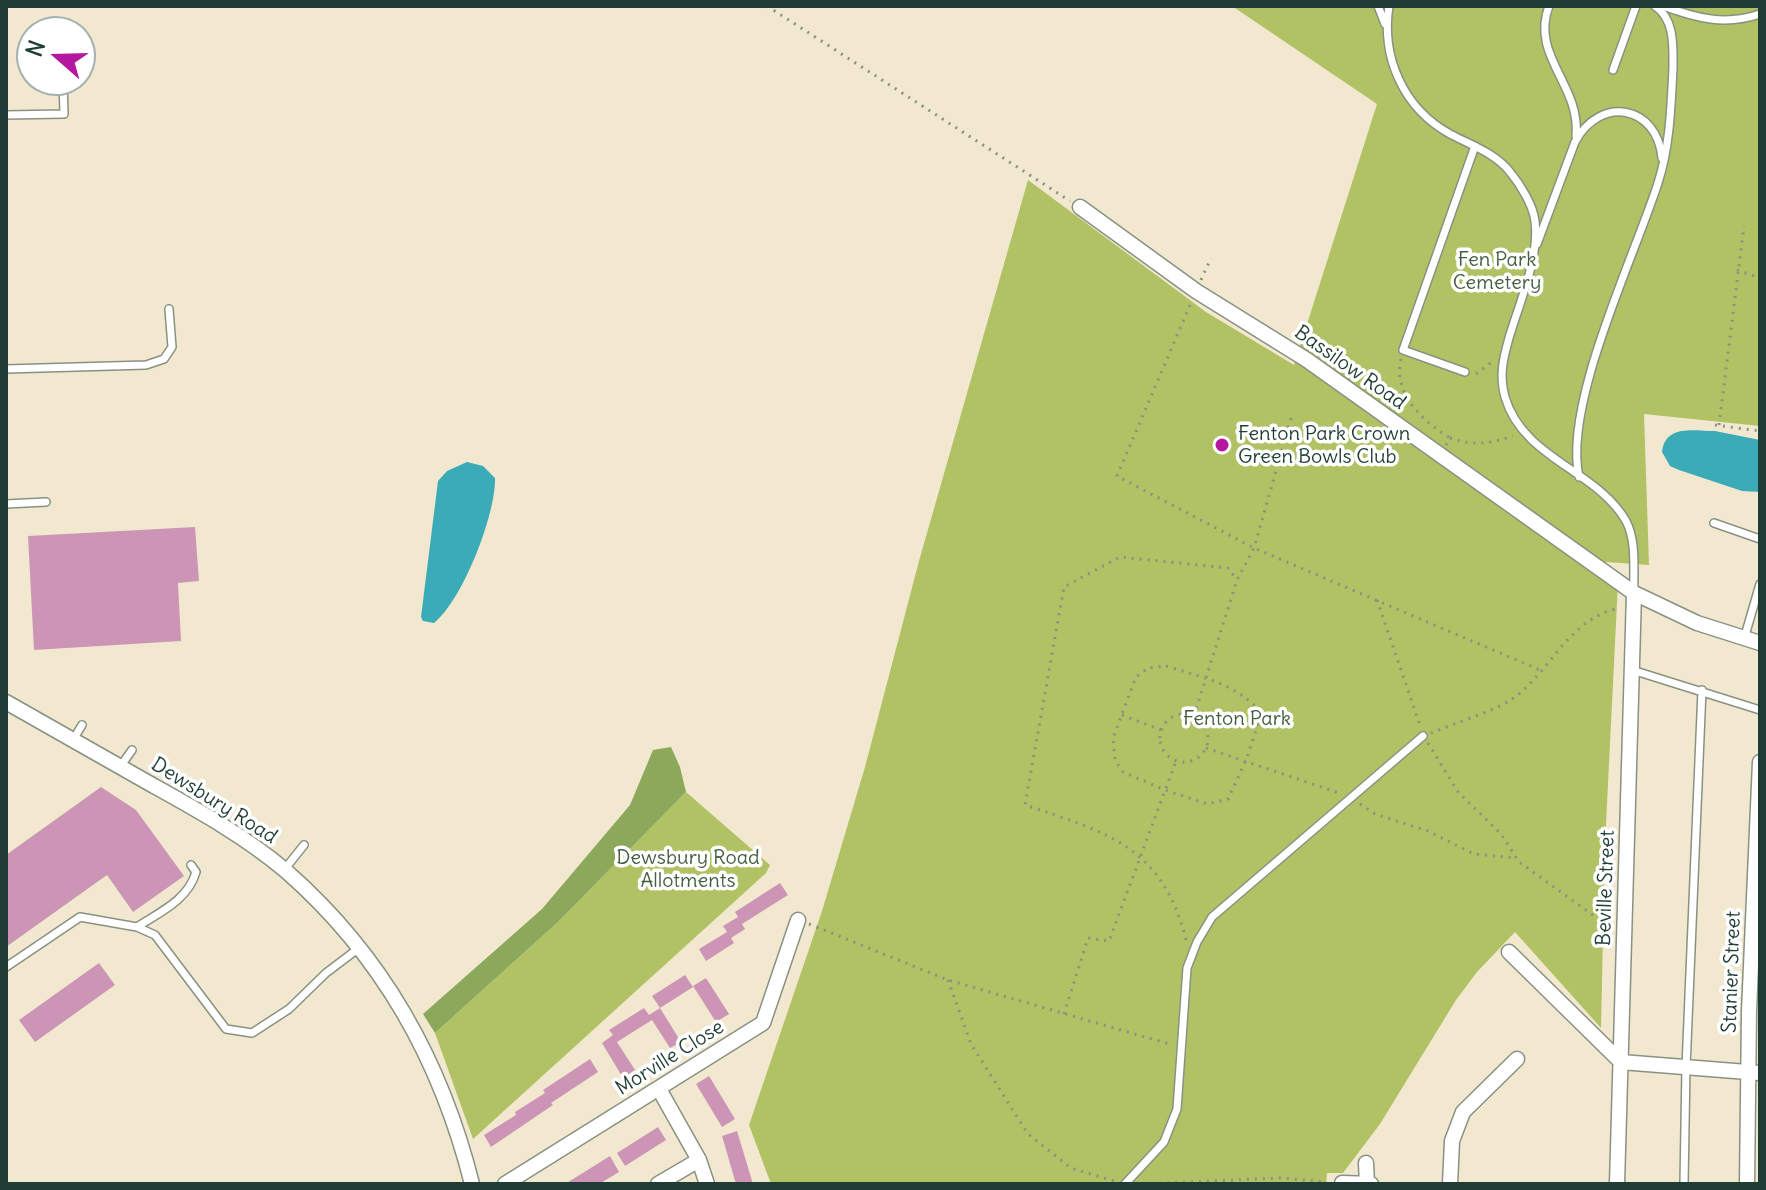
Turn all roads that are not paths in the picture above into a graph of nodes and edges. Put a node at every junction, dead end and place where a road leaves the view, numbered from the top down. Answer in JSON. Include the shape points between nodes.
{"nodes":[{"id":1,"x":1378,"y":6,"type":"edge"},
{"id":2,"x":1389,"y":6,"type":"edge"},
{"id":3,"x":1549,"y":6,"type":"edge"},
{"id":4,"x":1636,"y":6,"type":"edge"},
{"id":5,"x":1655,"y":6,"type":"edge"},
{"id":6,"x":1663,"y":6,"type":"edge"},
{"id":7,"x":1760,"y":14,"type":"edge"},
{"id":8,"x":1386,"y":26,"type":"junction"},
{"id":9,"x":1613,"y":70,"type":"dead end"},
{"id":10,"x":63,"y":96,"type":"edge"},
{"id":11,"x":6,"y":115,"type":"edge"},
{"id":12,"x":1575,"y":142,"type":"junction"},
{"id":13,"x":1475,"y":146,"type":"junction"},
{"id":14,"x":1661,"y":172,"type":"junction"},
{"id":15,"x":1080,"y":207,"type":"road end"},
{"id":16,"x":1535,"y":248,"type":"junction"},
{"id":17,"x":169,"y":309,"type":"dead end"},
{"id":18,"x":6,"y":369,"type":"edge"},
{"id":19,"x":1465,"y":372,"type":"road end"},
{"id":20,"x":1579,"y":477,"type":"junction"},
{"id":21,"x":46,"y":502,"type":"dead end"},
{"id":22,"x":6,"y":504,"type":"edge"},
{"id":23,"x":1714,"y":523,"type":"dead end"},
{"id":24,"x":1760,"y":539,"type":"edge"},
{"id":25,"x":1760,"y":584,"type":"edge"},
{"id":26,"x":1634,"y":600,"type":"junction"},
{"id":27,"x":1744,"y":639,"type":"junction"},
{"id":28,"x":1760,"y":643,"type":"edge"},
{"id":29,"x":1632,"y":670,"type":"junction"},
{"id":30,"x":1702,"y":690,"type":"junction"},
{"id":31,"x":6,"y":702,"type":"edge"},
{"id":32,"x":1760,"y":710,"type":"edge"},
{"id":33,"x":82,"y":725,"type":"dead end"},
{"id":34,"x":1423,"y":736,"type":"road end"},
{"id":35,"x":73,"y":740,"type":"junction"},
{"id":36,"x":132,"y":750,"type":"dead end"},
{"id":37,"x":1760,"y":762,"type":"edge"},
{"id":38,"x":120,"y":767,"type":"junction"},
{"id":39,"x":304,"y":845,"type":"dead end"},
{"id":40,"x":191,"y":865,"type":"dead end"},
{"id":41,"x":284,"y":870,"type":"junction"},
{"id":42,"x":798,"y":920,"type":"road end"},
{"id":43,"x":137,"y":927,"type":"junction"},
{"id":44,"x":359,"y":948,"type":"junction"},
{"id":45,"x":1509,"y":952,"type":"dead end"},
{"id":46,"x":6,"y":967,"type":"edge"},
{"id":47,"x":1755,"y":1011,"type":"edge"},
{"id":48,"x":1517,"y":1059,"type":"dead end"},
{"id":49,"x":1621,"y":1062,"type":"junction"},
{"id":50,"x":1686,"y":1067,"type":"junction"},
{"id":51,"x":1755,"y":1072,"type":"edge"},
{"id":52,"x":659,"y":1089,"type":"junction"},
{"id":53,"x":1754,"y":1132,"type":"edge"},
{"id":54,"x":699,"y":1160,"type":"junction"},
{"id":55,"x":1366,"y":1163,"type":"dead end"},
{"id":56,"x":1342,"y":1183,"type":"edge"},
{"id":57,"x":472,"y":1184,"type":"edge"},
{"id":58,"x":505,"y":1184,"type":"edge"},
{"id":59,"x":658,"y":1184,"type":"edge"},
{"id":60,"x":707,"y":1184,"type":"edge"},
{"id":61,"x":1123,"y":1184,"type":"edge"},
{"id":62,"x":1369,"y":1184,"type":"edge"},
{"id":63,"x":1450,"y":1184,"type":"edge"},
{"id":64,"x":1617,"y":1184,"type":"edge"},
{"id":65,"x":1684,"y":1184,"type":"edge"},
{"id":66,"x":1747,"y":1184,"type":"edge"}],
"edges":[{"from":1,"to":8,"type":"lane"},
{"from":2,"to":8,"type":"lane"},
{"from":3,"to":12,"type":"lane","via":[[1543,37],[1569,90]]},
{"from":4,"to":9,"type":"lane"},
{"from":5,"to":14,"type":"lane","via":[[1670,25],[1673,49],[1668,144]]},
{"from":6,"to":7,"type":"lane","via":[[1727,22]]},
{"from":8,"to":13,"type":"lane","via":[[1397,79],[1412,103],[1430,122]]},
{"from":10,"to":11,"type":"lane","via":[[64,114]]},
{"from":12,"to":14,"type":"lane","via":[[1592,119],[1605,113],[1633,114],[1655,132]]},
{"from":12,"to":16,"type":"lane"},
{"from":13,"to":16,"type":"lane","via":[[1510,172],[1525,196],[1535,218]]},
{"from":13,"to":19,"type":"lane","via":[[1403,350]]},
{"from":14,"to":20,"type":"lane","via":[[1591,370],[1574,457]]},
{"from":15,"to":26,"type":"street","name":"Bassilow Road","via":[[1196,291],[1307,360]]},
{"from":16,"to":20,"type":"lane","via":[[1502,361],[1501,383],[1523,432]]},
{"from":17,"to":18,"type":"lane","via":[[172,347],[164,359],[146,365]]},
{"from":20,"to":26,"type":"lane","via":[[1626,522],[1632,541]]},
{"from":21,"to":22,"type":"lane"},
{"from":23,"to":24,"type":"lane"},
{"from":25,"to":27,"type":"lane"},
{"from":26,"to":27,"type":"street","name":"Bassilow Road"},
{"from":26,"to":29,"type":"street","name":"Beville Street"},
{"from":27,"to":28,"type":"street","name":"Bassilow Road"},
{"from":29,"to":30,"type":"lane"},
{"from":29,"to":49,"type":"street","name":"Beville Street"},
{"from":30,"to":32,"type":"lane"},
{"from":30,"to":50,"type":"lane"},
{"from":31,"to":35,"type":"street","name":"Dewsbury Road"},
{"from":33,"to":35,"type":"lane"},
{"from":34,"to":61,"type":"lane","via":[[1212,917],[1187,968],[1177,1109],[1164,1142]]},
{"from":35,"to":38,"type":"street","name":"Dewsbury Road"},
{"from":36,"to":38,"type":"lane"},
{"from":37,"to":47,"type":"street","name":"Stanier Street"},
{"from":38,"to":41,"type":"street","name":"Dewsbury Road","via":[[215,820]]},
{"from":39,"to":41,"type":"lane"},
{"from":40,"to":43,"type":"lane","via":[[196,872],[192,886]]},
{"from":41,"to":44,"type":"street","name":"Dewsbury Road"},
{"from":42,"to":52,"type":"street","name":"Morville Close","via":[[763,1023]]},
{"from":43,"to":44,"type":"lane","via":[[155,935],[219,1023],[243,1033],[261,1030]]},
{"from":43,"to":46,"type":"lane","via":[[80,917]]},
{"from":44,"to":57,"type":"street","name":"Dewsbury Road","via":[[415,1029],[448,1105]]},
{"from":45,"to":49,"type":"street"},
{"from":47,"to":51,"type":"street","name":"Stanier Street"},
{"from":48,"to":63,"type":"street","via":[[1463,1112],[1452,1141]]},
{"from":49,"to":50,"type":"street"},
{"from":49,"to":64,"type":"street","name":"Beville Street"},
{"from":50,"to":51,"type":"street"},
{"from":50,"to":65,"type":"lane"},
{"from":51,"to":53,"type":"street","name":"Stanier Street"},
{"from":52,"to":54,"type":"street"},
{"from":52,"to":58,"type":"street","name":"Morville Close"},
{"from":53,"to":66,"type":"street","name":"Stanier Street"},
{"from":54,"to":59,"type":"street"},
{"from":54,"to":60,"type":"street"},
{"from":55,"to":62,"type":"street"},
{"from":56,"to":62,"type":"street"}]}
